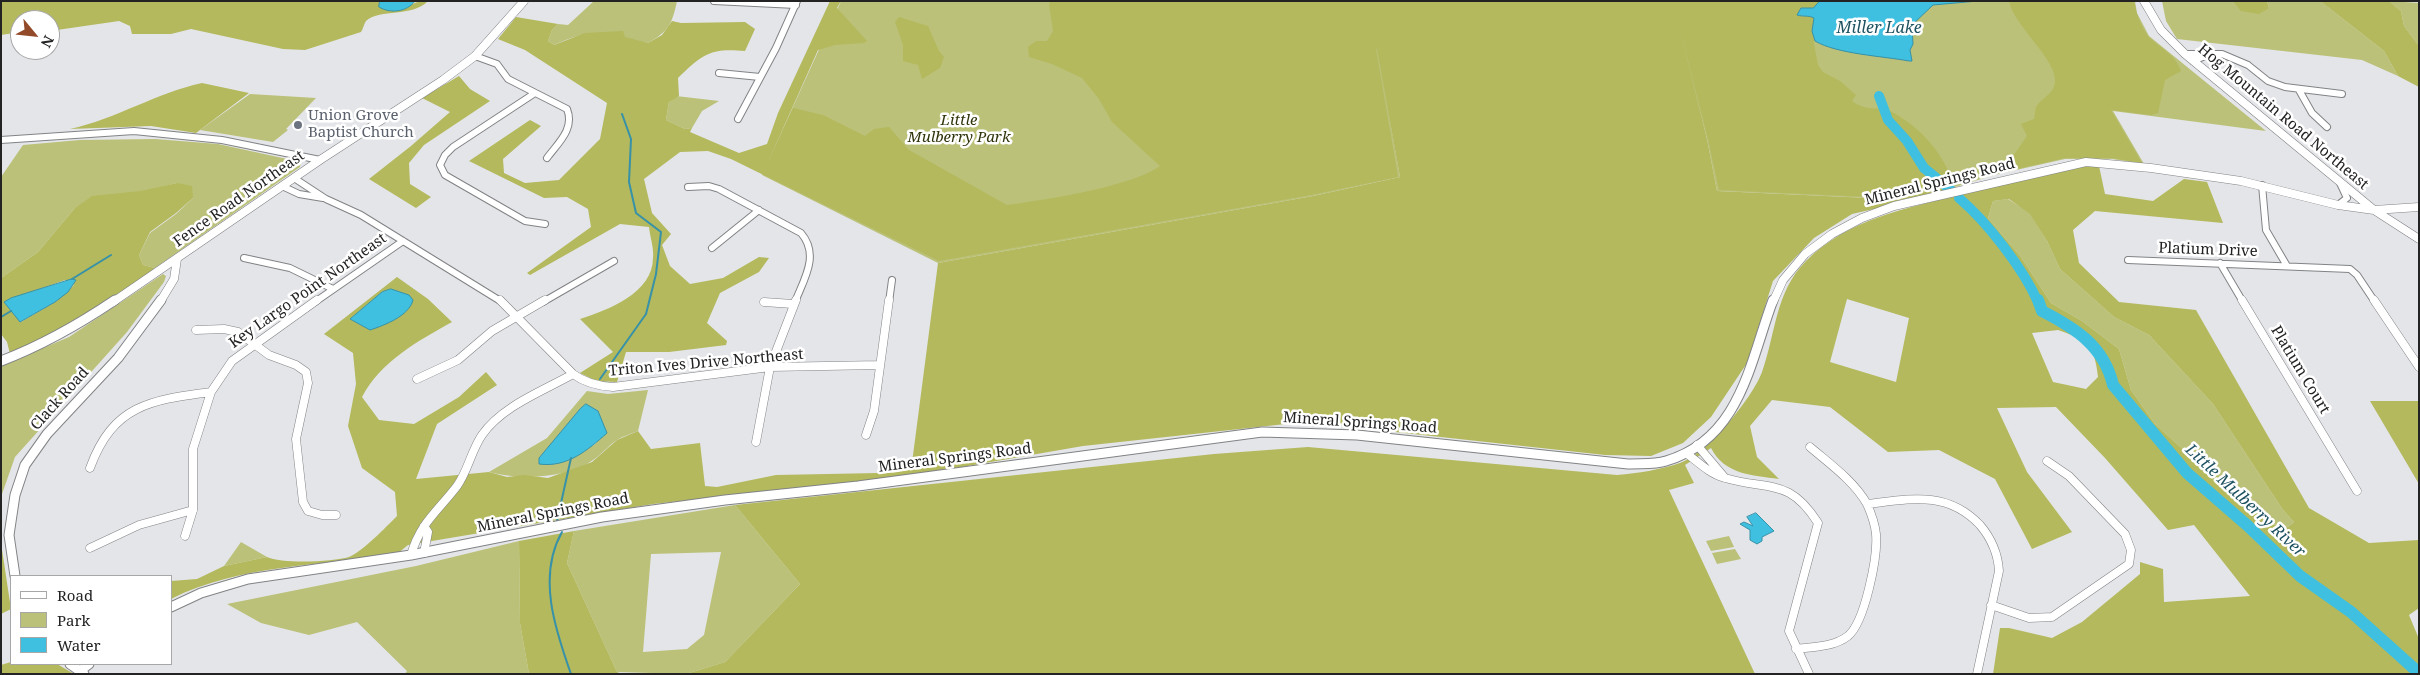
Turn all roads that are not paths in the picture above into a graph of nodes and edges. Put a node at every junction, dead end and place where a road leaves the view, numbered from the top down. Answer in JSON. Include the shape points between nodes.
{"nodes":[{"id":1,"x":524,"y":1,"type":"edge"},
{"id":2,"x":714,"y":1,"type":"edge"},
{"id":3,"x":2144,"y":1,"type":"edge"},
{"id":4,"x":796,"y":3,"type":"edge"},
{"id":5,"x":2185,"y":54,"type":"junction"},
{"id":6,"x":2210,"y":54,"type":"junction"},
{"id":7,"x":475,"y":56,"type":"junction"},
{"id":8,"x":2193,"y":60,"type":"junction"},
{"id":9,"x":719,"y":73,"type":"dead end"},
{"id":10,"x":760,"y":77,"type":"junction"},
{"id":11,"x":2299,"y":90,"type":"junction"},
{"id":12,"x":535,"y":93,"type":"junction"},
{"id":13,"x":2342,"y":94,"type":"dead end"},
{"id":14,"x":738,"y":119,"type":"dead end"},
{"id":15,"x":2327,"y":127,"type":"dead end"},
{"id":16,"x":1,"y":140,"type":"edge"},
{"id":17,"x":547,"y":158,"type":"dead end"},
{"id":18,"x":320,"y":160,"type":"junction"},
{"id":19,"x":294,"y":178,"type":"junction"},
{"id":20,"x":2340,"y":183,"type":"junction"},
{"id":21,"x":2262,"y":185,"type":"junction"},
{"id":22,"x":282,"y":186,"type":"junction"},
{"id":23,"x":688,"y":188,"type":"dead end"},
{"id":24,"x":326,"y":199,"type":"junction"},
{"id":25,"x":2338,"y":205,"type":"junction"},
{"id":26,"x":2419,"y":208,"type":"edge"},
{"id":27,"x":759,"y":210,"type":"junction"},
{"id":28,"x":2374,"y":210,"type":"junction"},
{"id":29,"x":544,"y":224,"type":"dead end"},
{"id":30,"x":2419,"y":239,"type":"edge"},
{"id":31,"x":403,"y":241,"type":"junction"},
{"id":32,"x":712,"y":248,"type":"dead end"},
{"id":33,"x":244,"y":258,"type":"dead end"},
{"id":34,"x":177,"y":259,"type":"junction"},
{"id":35,"x":2128,"y":260,"type":"dead end"},
{"id":36,"x":614,"y":261,"type":"dead end"},
{"id":37,"x":2220,"y":263,"type":"junction"},
{"id":38,"x":2287,"y":266,"type":"junction"},
{"id":39,"x":892,"y":280,"type":"dead end"},
{"id":40,"x":332,"y":290,"type":"junction"},
{"id":41,"x":764,"y":302,"type":"dead end"},
{"id":42,"x":793,"y":304,"type":"junction"},
{"id":43,"x":519,"y":316,"type":"junction"},
{"id":44,"x":196,"y":330,"type":"dead end"},
{"id":45,"x":254,"y":343,"type":"junction"},
{"id":46,"x":1,"y":361,"type":"edge"},
{"id":47,"x":880,"y":365,"type":"junction"},
{"id":48,"x":770,"y":367,"type":"junction"},
{"id":49,"x":2419,"y":367,"type":"edge"},
{"id":50,"x":572,"y":374,"type":"junction"},
{"id":51,"x":417,"y":378,"type":"dead end"},
{"id":52,"x":211,"y":392,"type":"junction"},
{"id":53,"x":866,"y":435,"type":"dead end"},
{"id":54,"x":756,"y":442,"type":"dead end"},
{"id":55,"x":1697,"y":445,"type":"junction"},
{"id":56,"x":1810,"y":447,"type":"dead end"},
{"id":57,"x":1686,"y":452,"type":"junction"},
{"id":58,"x":2047,"y":461,"type":"dead end"},
{"id":59,"x":90,"y":468,"type":"dead end"},
{"id":60,"x":1725,"y":478,"type":"junction"},
{"id":61,"x":2357,"y":491,"type":"dead end"},
{"id":62,"x":1867,"y":504,"type":"junction"},
{"id":63,"x":193,"y":510,"type":"junction"},
{"id":64,"x":336,"y":515,"type":"dead end"},
{"id":65,"x":424,"y":526,"type":"junction"},
{"id":66,"x":185,"y":536,"type":"dead end"},
{"id":67,"x":90,"y":548,"type":"dead end"},
{"id":68,"x":424,"y":553,"type":"junction"},
{"id":69,"x":411,"y":555,"type":"junction"},
{"id":70,"x":15,"y":575,"type":"edge"},
{"id":71,"x":1991,"y":606,"type":"junction"},
{"id":72,"x":172,"y":607,"type":"edge"},
{"id":73,"x":1796,"y":649,"type":"junction"},
{"id":74,"x":72,"y":665,"type":"edge"},
{"id":75,"x":82,"y":672,"type":"edge"},
{"id":76,"x":1809,"y":674,"type":"edge"},
{"id":77,"x":1977,"y":674,"type":"edge"}],
"edges":[{"from":1,"to":7,"type":"street","name":"Fence Road Northeast"},
{"from":2,"to":4,"type":"street"},
{"from":3,"to":5,"type":"street","name":"Hog Mountain Road Northeast","via":[[2149,14]]},
{"from":4,"to":10,"type":"street"},
{"from":5,"to":6,"type":"street"},
{"from":5,"to":8,"type":"street","name":"Hog Mountain Road Northeast"},
{"from":6,"to":8,"type":"street"},
{"from":6,"to":11,"type":"street","via":[[2234,58],[2268,80]]},
{"from":7,"to":12,"type":"street","via":[[497,64],[508,80]]},
{"from":7,"to":18,"type":"street","name":"Fence Road Northeast"},
{"from":8,"to":20,"type":"street","name":"Hog Mountain Road Northeast"},
{"from":9,"to":10,"type":"street"},
{"from":10,"to":14,"type":"street"},
{"from":11,"to":13,"type":"street"},
{"from":11,"to":15,"type":"street","via":[[2312,113]]},
{"from":12,"to":17,"type":"street","via":[[567,109],[571,116],[572,124]]},
{"from":12,"to":29,"type":"street","via":[[453,148],[440,165],[445,175],[525,221]]},
{"from":16,"to":18,"type":"street","via":[[134,131],[222,140]]},
{"from":18,"to":19,"type":"street","name":"Fence Road Northeast"},
{"from":19,"to":22,"type":"street","name":"Fence Road Northeast"},
{"from":19,"to":24,"type":"street","name":"Triton Ives Drive Northeast"},
{"from":20,"to":25,"type":"street","via":[[2347,198]]},
{"from":20,"to":28,"type":"street","name":"Hog Mountain Road Northeast"},
{"from":21,"to":25,"type":"street","name":"Mineral Springs Road"},
{"from":21,"to":38,"type":"street","via":[[2266,230]]},
{"from":21,"to":55,"type":"street","name":"Mineral Springs Road","via":[[2086,162],[1894,206],[1853,221],[1819,242],[1783,279],[1746,384],[1727,414]]},
{"from":22,"to":24,"type":"street","name":"Triton Ives Drive Northeast","via":[[299,194]]},
{"from":22,"to":34,"type":"street","name":"Fence Road Northeast"},
{"from":23,"to":27,"type":"street","via":[[710,186]]},
{"from":24,"to":31,"type":"street","name":"Triton Ives Drive Northeast","via":[[361,215]]},
{"from":25,"to":28,"type":"street","name":"Mineral Springs Road"},
{"from":26,"to":28,"type":"street","name":"Mineral Springs Road"},
{"from":27,"to":32,"type":"street"},
{"from":27,"to":42,"type":"street","via":[[798,229],[808,239],[811,260]]},
{"from":28,"to":30,"type":"street","name":"Hog Mountain Road Northeast"},
{"from":31,"to":40,"type":"street","name":"Key Largo Point Northeast"},
{"from":31,"to":43,"type":"street","name":"Triton Ives Drive Northeast","via":[[504,302]]},
{"from":33,"to":40,"type":"street","via":[[282,263]]},
{"from":34,"to":46,"type":"street","name":"Fence Road Northeast","via":[[76,327]]},
{"from":34,"to":70,"type":"street","name":"Clack Road","via":[[174,279],[162,301],[118,358],[47,434],[25,465],[15,495],[9,535]]},
{"from":35,"to":37,"type":"street","name":"Platium Drive"},
{"from":36,"to":43,"type":"street"},
{"from":37,"to":38,"type":"street","name":"Platium Drive"},
{"from":37,"to":61,"type":"street","name":"Platium Court"},
{"from":38,"to":49,"type":"street","name":"Platium Drive","via":[[2350,270],[2358,276]]},
{"from":39,"to":47,"type":"street"},
{"from":40,"to":45,"type":"street","name":"Key Largo Point Northeast"},
{"from":41,"to":42,"type":"street"},
{"from":42,"to":48,"type":"street"},
{"from":43,"to":50,"type":"street","name":"Triton Ives Drive Northeast"},
{"from":43,"to":51,"type":"street","via":[[492,332],[458,360]]},
{"from":44,"to":45,"type":"street","via":[[238,332]]},
{"from":45,"to":52,"type":"street","name":"Key Largo Point Northeast","via":[[232,361]]},
{"from":45,"to":64,"type":"street","via":[[269,355],[306,372],[308,383],[296,439],[303,502],[308,511]]},
{"from":47,"to":48,"type":"street","name":"Triton Ives Drive Northeast"},
{"from":47,"to":53,"type":"street","via":[[874,411]]},
{"from":48,"to":50,"type":"street","name":"Triton Ives Drive Northeast","via":[[613,387],[593,386]]},
{"from":48,"to":54,"type":"street"},
{"from":50,"to":65,"type":"street","via":[[496,420],[481,434],[466,476],[427,518]]},
{"from":52,"to":59,"type":"street","via":[[162,398],[121,417],[95,447]]},
{"from":52,"to":63,"type":"street","name":"Key Largo Point Northeast","via":[[193,448]]},
{"from":55,"to":57,"type":"street","name":"Mineral Springs Road"},
{"from":55,"to":60,"type":"street"},
{"from":56,"to":62,"type":"street","via":[[1855,488]]},
{"from":57,"to":60,"type":"street","via":[[1709,471]]},
{"from":57,"to":68,"type":"street","name":"Mineral Springs Road","via":[[1665,461],[1628,464],[1357,435],[1262,432],[868,485],[696,504],[602,518]]},
{"from":58,"to":71,"type":"street","via":[[2069,476],[2125,534],[2131,550],[2129,564],[2052,617],[2026,619]]},
{"from":60,"to":73,"type":"street","via":[[1782,488],[1797,495],[1809,505],[1818,523],[1788,631]]},
{"from":62,"to":71,"type":"street","via":[[1926,498],[1964,510],[1990,539],[1999,560]]},
{"from":62,"to":73,"type":"street","via":[[1876,533],[1876,550],[1858,622],[1852,633],[1840,642]]},
{"from":63,"to":66,"type":"street","name":"Key Largo Point Northeast"},
{"from":63,"to":67,"type":"street","via":[[139,525]]},
{"from":65,"to":68,"type":"street","via":[[428,532]]},
{"from":65,"to":69,"type":"street","via":[[416,534]]},
{"from":68,"to":69,"type":"street","name":"Mineral Springs Road"},
{"from":69,"to":72,"type":"street","name":"Mineral Springs Road","via":[[248,579],[201,593]]},
{"from":71,"to":77,"type":"street"},
{"from":73,"to":76,"type":"street"},
{"from":74,"to":75,"type":"street"}]}
